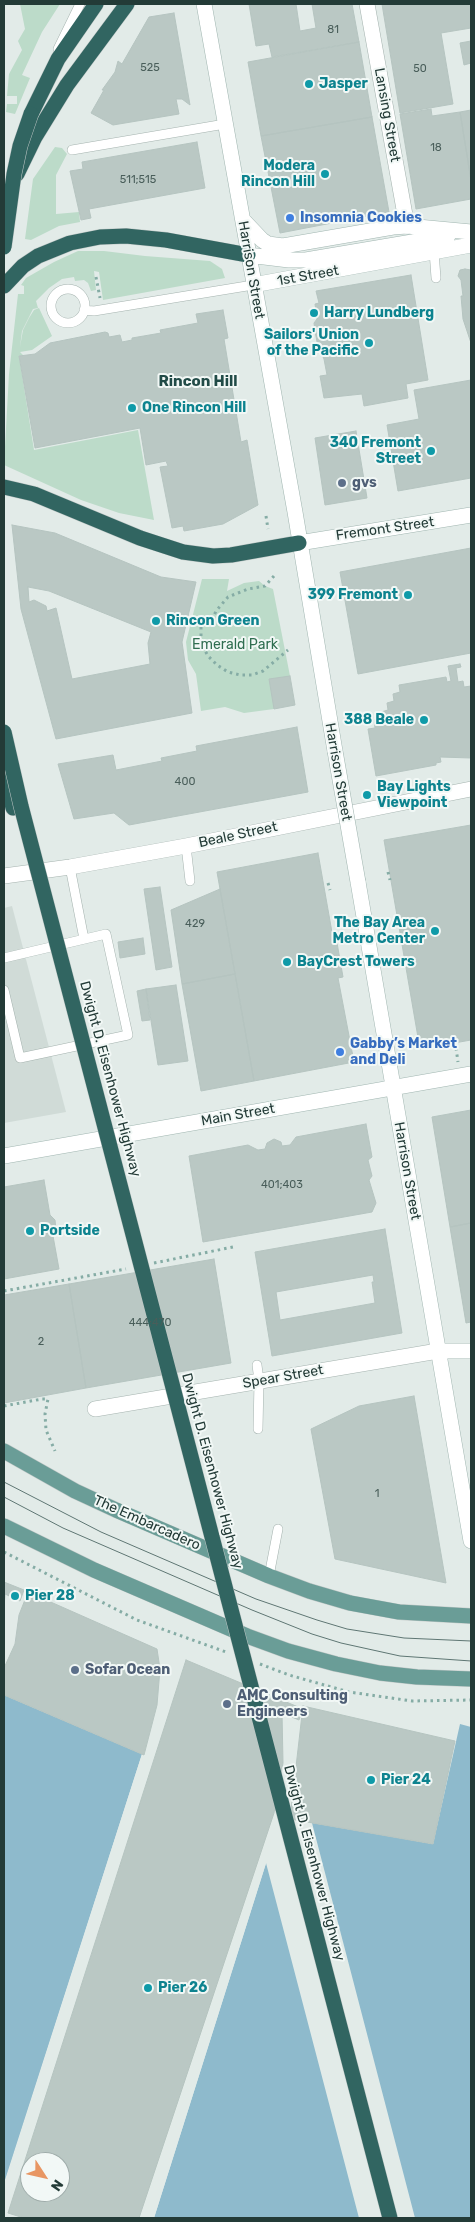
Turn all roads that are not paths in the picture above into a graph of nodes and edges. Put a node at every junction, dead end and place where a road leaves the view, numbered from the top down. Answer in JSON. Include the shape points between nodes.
{"nodes":[{"id":1,"x":80,"y":4,"type":"edge"},
{"id":2,"x":96,"y":4,"type":"edge"},
{"id":3,"x":127,"y":4,"type":"edge"},
{"id":4,"x":204,"y":4,"type":"edge"},
{"id":5,"x":367,"y":4,"type":"edge"},
{"id":6,"x":31,"y":114,"type":"junction"},
{"id":7,"x":225,"y":124,"type":"junction"},
{"id":8,"x":72,"y":150,"type":"dead end"},
{"id":9,"x":4,"y":208,"type":"edge"},
{"id":10,"x":241,"y":217,"type":"junction"},
{"id":11,"x":407,"y":226,"type":"junction"},
{"id":12,"x":471,"y":232,"type":"edge"},
{"id":13,"x":471,"y":245,"type":"edge"},
{"id":14,"x":4,"y":247,"type":"edge"},
{"id":15,"x":434,"y":252,"type":"junction"},
{"id":16,"x":248,"y":255,"type":"junction"},
{"id":17,"x":436,"y":278,"type":"dead end"},
{"id":18,"x":253,"y":285,"type":"junction"},
{"id":19,"x":4,"y":286,"type":"edge"},
{"id":20,"x":84,"y":310,"type":"dead end"},
{"id":21,"x":4,"y":487,"type":"edge"},
{"id":22,"x":471,"y":516,"type":"edge"},
{"id":23,"x":299,"y":543,"type":"junction"},
{"id":24,"x":4,"y":732,"type":"edge"},
{"id":25,"x":4,"y":771,"type":"edge"},
{"id":26,"x":471,"y":789,"type":"edge"},
{"id":27,"x":186,"y":846,"type":"junction"},
{"id":28,"x":70,"y":867,"type":"junction"},
{"id":29,"x":4,"y":876,"type":"edge"},
{"id":30,"x":190,"y":881,"type":"dead end"},
{"id":31,"x":84,"y":939,"type":"junction"},
{"id":32,"x":4,"y":958,"type":"edge"},
{"id":33,"x":4,"y":990,"type":"edge"},
{"id":34,"x":471,"y":1074,"type":"edge"},
{"id":35,"x":392,"y":1088,"type":"junction"},
{"id":36,"x":4,"y":1156,"type":"edge"},
{"id":37,"x":438,"y":1351,"type":"junction"},
{"id":38,"x":471,"y":1351,"type":"edge"},
{"id":39,"x":257,"y":1365,"type":"dead end"},
{"id":40,"x":259,"y":1381,"type":"junction"},
{"id":41,"x":95,"y":1409,"type":"dead end"},
{"id":42,"x":258,"y":1429,"type":"dead end"},
{"id":43,"x":4,"y":1451,"type":"edge"},
{"id":44,"x":4,"y":1526,"type":"edge"},
{"id":45,"x":278,"y":1529,"type":"dead end"},
{"id":46,"x":471,"y":1541,"type":"edge"},
{"id":47,"x":269,"y":1576,"type":"junction"},
{"id":48,"x":471,"y":1616,"type":"edge"},
{"id":49,"x":471,"y":1679,"type":"edge"},
{"id":50,"x":381,"y":2218,"type":"edge"},
{"id":51,"x":390,"y":2218,"type":"edge"}],
"edges":[{"from":1,"to":6,"type":"lane"},
{"from":2,"to":6,"type":"highway","via":[[58,59]]},
{"from":3,"to":9,"type":"highway","via":[[82,62],[47,117],[20,167]]},
{"from":4,"to":7,"type":"main road","name":"Harrison Street"},
{"from":5,"to":11,"type":"main road","name":"Lansing Street"},
{"from":6,"to":14,"type":"highway","bridge":true,"via":[[14,174]]},
{"from":7,"to":8,"type":"lane"},
{"from":7,"to":10,"type":"main road","name":"Harrison Street"},
{"from":10,"to":11,"type":"main road","via":[[262,240],[283,246]]},
{"from":10,"to":16,"type":"main road","name":"Harrison Street"},
{"from":11,"to":12,"type":"main road"},
{"from":12,"to":16,"type":"main road","via":[[306,260]]},
{"from":13,"to":15,"type":"main road","name":"1st Street"},
{"from":15,"to":17,"type":"lane"},
{"from":15,"to":18,"type":"main road","name":"1st Street"},
{"from":16,"to":18,"type":"main road","name":"Harrison Street"},
{"from":16,"to":19,"type":"highway","via":[[137,237],[93,238],[38,256]]},
{"from":18,"to":20,"type":"lane","name":"1st Street","via":[[102,310]]},
{"from":18,"to":23,"type":"main road","name":"Harrison Street"},
{"from":21,"to":23,"type":"highway","via":[[34,494],[140,538],[183,552],[231,555]]},
{"from":22,"to":23,"type":"main road","name":"Fremont Street"},
{"from":23,"to":35,"type":"main road","name":"Harrison Street","bridge":true},
{"from":24,"to":51,"type":"highway","name":"Dwight D. Eisenhower Highway","bridge":true},
{"from":25,"to":50,"type":"highway","name":"Dwight D. Eisenhower Highway"},
{"from":26,"to":27,"type":"main road","name":"Beale Street"},
{"from":27,"to":28,"type":"main road","name":"Beale Street"},
{"from":27,"to":30,"type":"lane"},
{"from":28,"to":29,"type":"main road","name":"Beale Street"},
{"from":28,"to":31,"type":"lane"},
{"from":31,"to":32,"type":"lane"},
{"from":31,"to":33,"type":"lane","via":[[106,934],[128,1036],[20,1058]]},
{"from":34,"to":35,"type":"main road","name":"Main Street"},
{"from":35,"to":36,"type":"main road","name":"Main Street"},
{"from":35,"to":37,"type":"main road","name":"Harrison Street"},
{"from":37,"to":38,"type":"main road","name":"Spear Street"},
{"from":37,"to":40,"type":"main road","name":"Spear Street"},
{"from":37,"to":46,"type":"main road","name":"Harrison Street"},
{"from":39,"to":40,"type":"lane"},
{"from":40,"to":41,"type":"main road","name":"Spear Street"},
{"from":40,"to":42,"type":"lane"},
{"from":43,"to":47,"type":"main road","name":"The Embarcadero","via":[[75,1491]]},
{"from":44,"to":49,"type":"main road","via":[[94,1570],[288,1651],[380,1673]]},
{"from":45,"to":47,"type":"lane"},
{"from":47,"to":48,"type":"main road","name":"The Embarcadero","via":[[350,1603],[399,1612]]}]}
